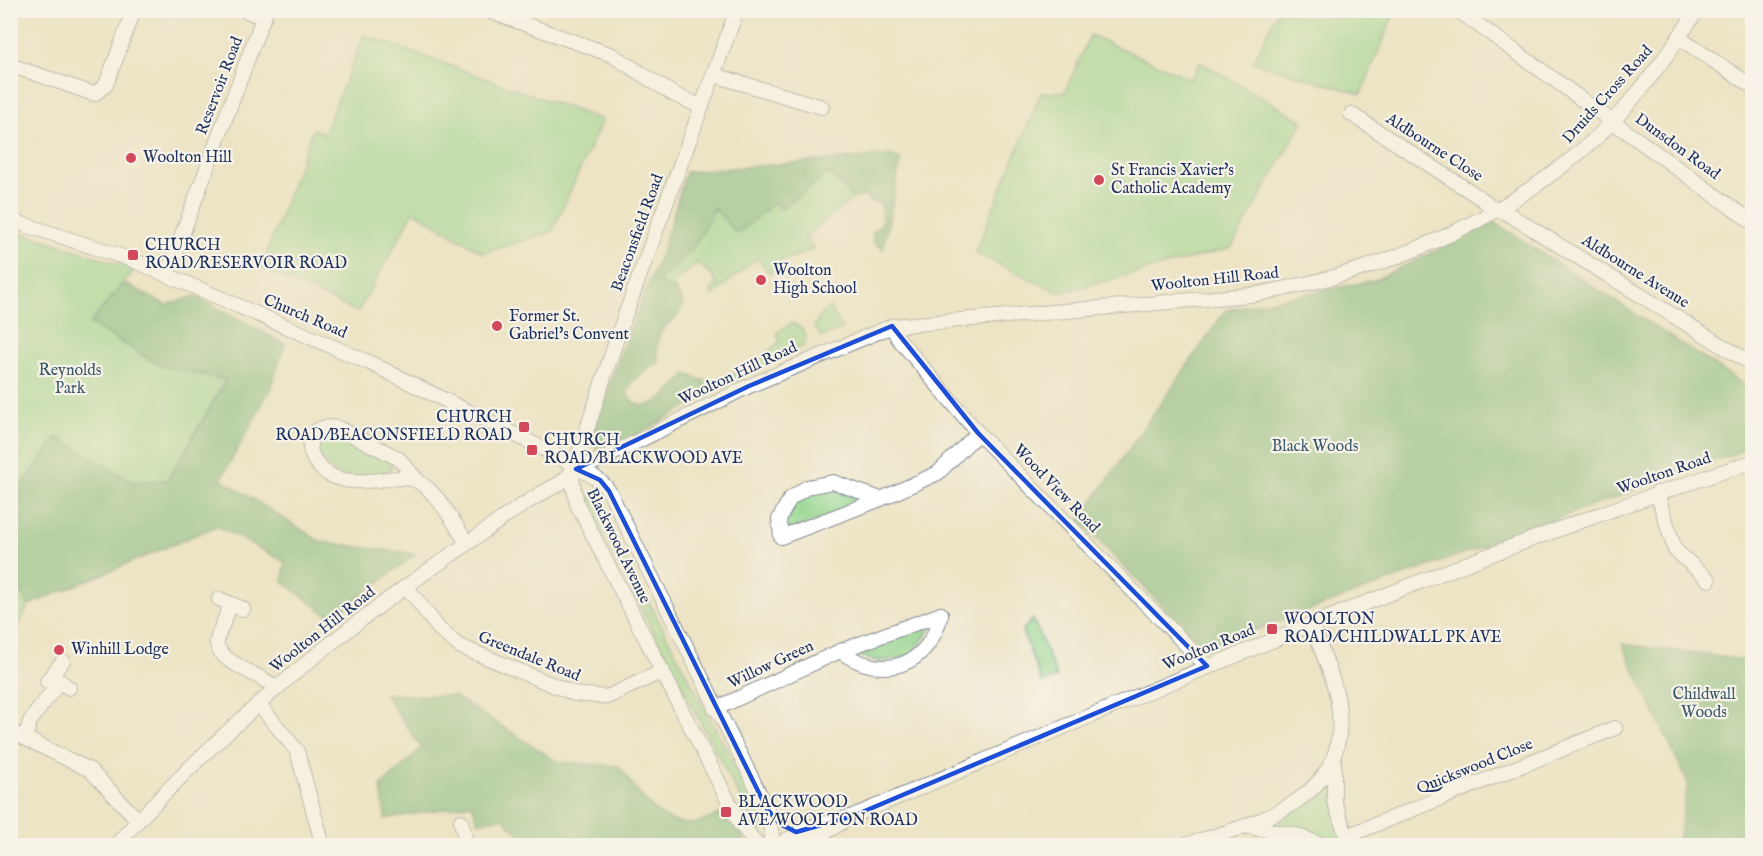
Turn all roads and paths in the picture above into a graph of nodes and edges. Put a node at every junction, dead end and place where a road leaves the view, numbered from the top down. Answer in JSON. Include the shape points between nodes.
{"nodes":[{"id":1,"x":134,"y":10,"type":"edge"},
{"id":2,"x":243,"y":10,"type":"edge"},
{"id":3,"x":485,"y":10,"type":"edge"},
{"id":4,"x":737,"y":10,"type":"edge"},
{"id":5,"x":1697,"y":10,"type":"edge"},
{"id":6,"x":1458,"y":11,"type":"edge"},
{"id":7,"x":265,"y":14,"type":"edge"},
{"id":8,"x":1679,"y":38,"type":"junction"},
{"id":9,"x":10,"y":64,"type":"edge"},
{"id":10,"x":714,"y":75,"type":"junction"},
{"id":11,"x":1752,"y":86,"type":"edge"},
{"id":12,"x":702,"y":107,"type":"junction"},
{"id":13,"x":822,"y":107,"type":"dead end"},
{"id":14,"x":1351,"y":114,"type":"dead end"},
{"id":15,"x":1612,"y":120,"type":"junction"},
{"id":16,"x":1499,"y":208,"type":"junction"},
{"id":17,"x":10,"y":219,"type":"edge"},
{"id":18,"x":1752,"y":222,"type":"edge"},
{"id":19,"x":166,"y":275,"type":"junction"},
{"id":20,"x":892,"y":326,"type":"junction"},
{"id":21,"x":1752,"y":364,"type":"edge"},
{"id":22,"x":978,"y":433,"type":"junction"},
{"id":23,"x":1752,"y":462,"type":"edge"},
{"id":24,"x":576,"y":469,"type":"junction"},
{"id":25,"x":419,"y":482,"type":"junction"},
{"id":26,"x":1657,"y":493,"type":"junction"},
{"id":27,"x":881,"y":499,"type":"junction"},
{"id":28,"x":467,"y":543,"type":"junction"},
{"id":29,"x":1709,"y":580,"type":"dead end"},
{"id":30,"x":406,"y":586,"type":"junction"},
{"id":31,"x":231,"y":604,"type":"dead end"},
{"id":32,"x":1311,"y":624,"type":"junction"},
{"id":33,"x":840,"y":651,"type":"junction"},
{"id":34,"x":63,"y":661,"type":"dead end"},
{"id":35,"x":1207,"y":666,"type":"junction"},
{"id":36,"x":663,"y":671,"type":"junction"},
{"id":37,"x":276,"y":688,"type":"junction"},
{"id":38,"x":258,"y":703,"type":"junction"},
{"id":39,"x":715,"y":709,"type":"junction"},
{"id":40,"x":1616,"y":728,"type":"dead end"},
{"id":41,"x":10,"y":731,"type":"edge"},
{"id":42,"x":26,"y":736,"type":"junction"},
{"id":43,"x":1334,"y":760,"type":"junction"},
{"id":44,"x":767,"y":809,"type":"junction"},
{"id":45,"x":853,"y":816,"type":"junction"},
{"id":46,"x":138,"y":820,"type":"junction"},
{"id":47,"x":460,"y":821,"type":"dead end"},
{"id":48,"x":1244,"y":826,"type":"junction"},
{"id":49,"x":744,"y":829,"type":"junction"},
{"id":50,"x":796,"y":832,"type":"junction"},
{"id":51,"x":1348,"y":841,"type":"edge"},
{"id":52,"x":114,"y":846,"type":"edge"},
{"id":53,"x":323,"y":846,"type":"edge"},
{"id":54,"x":467,"y":846,"type":"edge"},
{"id":55,"x":741,"y":846,"type":"edge"},
{"id":56,"x":759,"y":846,"type":"edge"},
{"id":57,"x":770,"y":846,"type":"edge"},
{"id":58,"x":777,"y":846,"type":"edge"},
{"id":59,"x":802,"y":846,"type":"edge"},
{"id":60,"x":1182,"y":846,"type":"edge"},
{"id":61,"x":1325,"y":846,"type":"edge"}],
"edges":[{"from":1,"to":9,"type":"street","via":[[106,85],[94,94]]},
{"from":2,"to":7,"type":"street"},
{"from":3,"to":12,"type":"street","via":[[612,55],[673,94]]},
{"from":4,"to":10,"type":"street","name":"Beaconsfield Road"},
{"from":5,"to":8,"type":"street","name":"Druids Cross Road"},
{"from":6,"to":15,"type":"street","name":"Dunsdon Road"},
{"from":7,"to":19,"type":"street","name":"Reservoir Road"},
{"from":8,"to":11,"type":"street"},
{"from":8,"to":15,"type":"street","name":"Druids Cross Road"},
{"from":10,"to":12,"type":"street","name":"Beaconsfield Road"},
{"from":10,"to":13,"type":"street"},
{"from":12,"to":24,"type":"street","name":"Beaconsfield Road","via":[[619,332]]},
{"from":14,"to":16,"type":"street","name":"Aldbourne Close","via":[[1490,207]]},
{"from":15,"to":16,"type":"street","name":"Druids Cross Road","via":[[1576,156]]},
{"from":15,"to":18,"type":"street","name":"Dunsdon Road"},
{"from":16,"to":20,"type":"street","name":"Woolton Hill Road","via":[[1438,241],[1372,267],[1306,286],[1250,295]]},
{"from":16,"to":21,"type":"street","name":"Aldbourne Avenue"},
{"from":17,"to":19,"type":"street","name":"Church Road"},
{"from":19,"to":24,"type":"street","name":"Church Road","via":[[370,363],[560,457]]},
{"from":20,"to":22,"type":"street","name":"Wood View Road"},
{"from":20,"to":24,"type":"street","name":"Woolton Hill Road","via":[[749,386]]},
{"from":22,"to":27,"type":"street","via":[[938,473]]},
{"from":22,"to":35,"type":"street","name":"Wood View Road"},
{"from":23,"to":26,"type":"street","name":"Woolton Road"},
{"from":24,"to":28,"type":"street","name":"Woolton Hill Road"},
{"from":24,"to":36,"type":"street","name":"Blackwood Avenue","via":[[572,487],[577,504]]},
{"from":24,"to":39,"type":"street","name":"Blackwood Avenue","via":[[600,480],[609,491]]},
{"from":25,"to":25,"type":"street","via":[[395,478],[375,483],[351,482],[331,476],[310,456],[312,437],[317,429],[338,428],[398,458]]},
{"from":25,"to":28,"type":"street"},
{"from":26,"to":29,"type":"street","via":[[1675,550]]},
{"from":26,"to":32,"type":"street","name":"Woolton Road"},
{"from":27,"to":27,"type":"street","via":[[848,512],[782,537],[779,519],[790,499],[807,487],[834,482]]},
{"from":28,"to":30,"type":"street","name":"Woolton Hill Road"},
{"from":30,"to":36,"type":"street","name":"Greendale Road","via":[[439,629],[459,646],[575,694],[607,697]]},
{"from":30,"to":37,"type":"street","name":"Woolton Hill Road"},
{"from":31,"to":37,"type":"street","via":[[218,639],[219,653]]},
{"from":32,"to":35,"type":"street","name":"Woolton Road"},
{"from":32,"to":43,"type":"street","via":[[1337,695],[1339,722]]},
{"from":33,"to":33,"type":"street","name":"Willow Green","via":[[867,666],[903,665],[930,642],[941,614]]},
{"from":33,"to":39,"type":"street","name":"Willow Green"},
{"from":34,"to":42,"type":"street","via":[[47,681],[62,687],[30,721]]},
{"from":35,"to":45,"type":"street","name":"Woolton Road"},
{"from":36,"to":49,"type":"street","name":"Blackwood Avenue"},
{"from":37,"to":38,"type":"street","name":"Woolton Hill Road"},
{"from":38,"to":46,"type":"street","name":"Woolton Hill Road"},
{"from":38,"to":53,"type":"street","via":[[297,751]]},
{"from":39,"to":44,"type":"street","name":"Blackwood Avenue"},
{"from":40,"to":51,"type":"street","name":"Quickswood Close"},
{"from":41,"to":42,"type":"street"},
{"from":42,"to":46,"type":"street","via":[[90,770]]},
{"from":43,"to":48,"type":"street","via":[[1300,801]]},
{"from":43,"to":51,"type":"street","via":[[1334,801]]},
{"from":44,"to":50,"type":"street","name":"Blackwood Avenue","via":[[785,828]]},
{"from":44,"to":57,"type":"street","name":"Blackwood Avenue"},
{"from":45,"to":50,"type":"street","name":"Woolton Road"},
{"from":45,"to":59,"type":"street","name":"Woolton Road"},
{"from":46,"to":52,"type":"street","name":"Woolton Hill Road"},
{"from":47,"to":54,"type":"street"},
{"from":48,"to":60,"type":"street"},
{"from":48,"to":61,"type":"street","via":[[1296,834]]},
{"from":49,"to":55,"type":"street"},
{"from":49,"to":56,"type":"street","name":"Blackwood Avenue"},
{"from":50,"to":58,"type":"street","name":"Woolton Road"}]}
